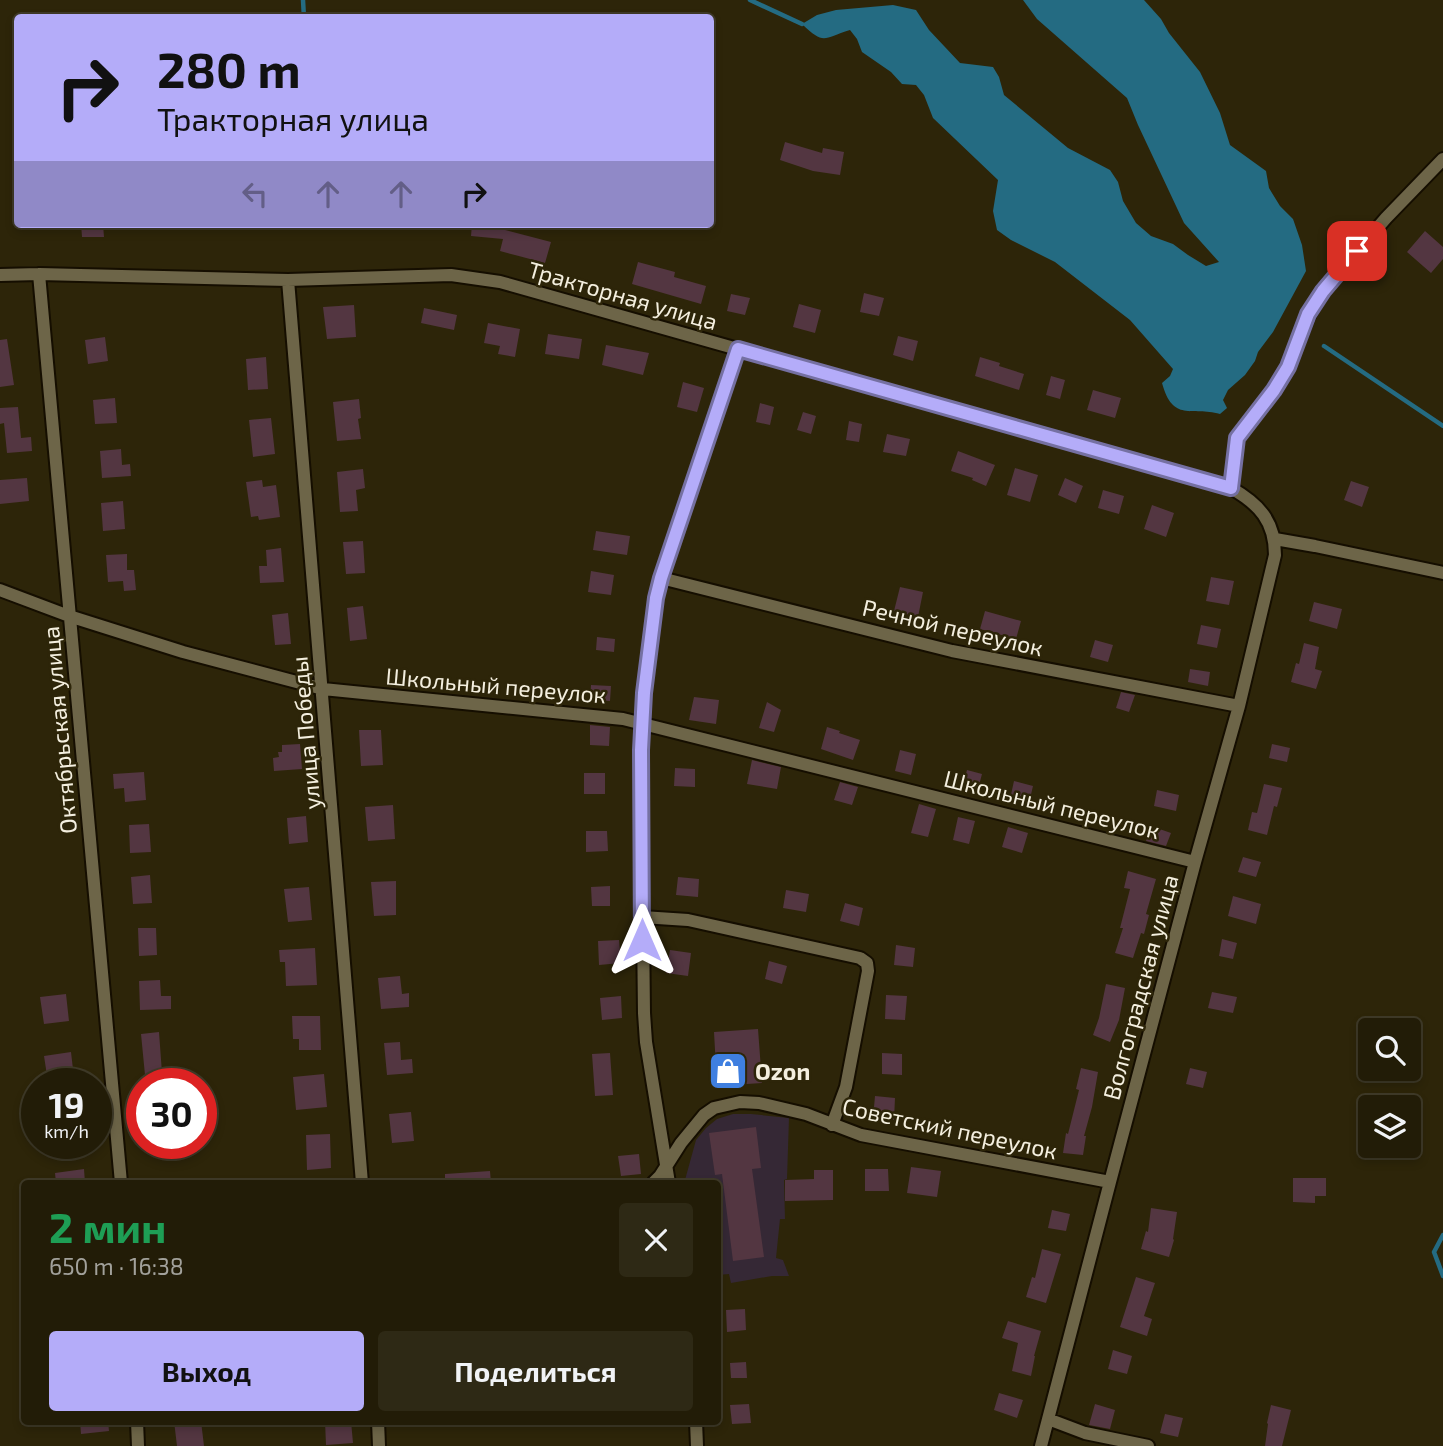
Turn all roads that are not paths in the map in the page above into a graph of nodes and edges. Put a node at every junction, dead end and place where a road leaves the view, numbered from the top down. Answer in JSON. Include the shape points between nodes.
{"nodes":[{"id":1,"x":1443,"y":159,"type":"edge"},
{"id":2,"x":39,"y":274,"type":"junction"},
{"id":3,"x":0,"y":275,"type":"edge"},
{"id":4,"x":288,"y":280,"type":"junction"},
{"id":5,"x":738,"y":349,"type":"junction"},
{"id":6,"x":1231,"y":488,"type":"junction"},
{"id":7,"x":1275,"y":539,"type":"junction"},
{"id":8,"x":1443,"y":573,"type":"edge"},
{"id":9,"x":661,"y":578,"type":"junction"},
{"id":10,"x":0,"y":590,"type":"edge"},
{"id":11,"x":69,"y":616,"type":"junction"},
{"id":12,"x":323,"y":690,"type":"junction"},
{"id":13,"x":1239,"y":706,"type":"junction"},
{"id":14,"x":642,"y":723,"type":"junction"},
{"id":15,"x":1195,"y":862,"type":"junction"},
{"id":16,"x":642,"y":917,"type":"junction"},
{"id":17,"x":832,"y":1125,"type":"junction"},
{"id":18,"x":667,"y":1165,"type":"junction"},
{"id":19,"x":121,"y":1180,"type":"edge"},
{"id":20,"x":362,"y":1180,"type":"edge"},
{"id":21,"x":656,"y":1180,"type":"edge"},
{"id":22,"x":670,"y":1180,"type":"edge"},
{"id":23,"x":1110,"y":1182,"type":"junction"},
{"id":24,"x":1048,"y":1419,"type":"junction"},
{"id":25,"x":137,"y":1425,"type":"edge"},
{"id":26,"x":378,"y":1425,"type":"edge"},
{"id":27,"x":696,"y":1425,"type":"edge"},
{"id":28,"x":138,"y":1446,"type":"edge"},
{"id":29,"x":379,"y":1446,"type":"edge"},
{"id":30,"x":697,"y":1446,"type":"edge"},
{"id":31,"x":1041,"y":1446,"type":"edge"},
{"id":32,"x":1148,"y":1446,"type":"edge"}],
"edges":[{"from":1,"to":6,"type":"street","via":[[1386,218],[1308,314],[1288,367],[1237,438]]},
{"from":2,"to":3,"type":"street","name":"Тракторная улица"},
{"from":2,"to":4,"type":"street","name":"Тракторная улица"},
{"from":2,"to":11,"type":"street","name":"Октябрьская улица"},
{"from":4,"to":5,"type":"street","name":"Тракторная улица","via":[[476,278]]},
{"from":4,"to":12,"type":"street","name":"улица Победы"},
{"from":5,"to":6,"type":"street","name":"Тракторная улица"},
{"from":5,"to":9,"type":"street"},
{"from":6,"to":7,"type":"street","name":"Тракторная улица","via":[[1256,505]]},
{"from":7,"to":8,"type":"street"},
{"from":7,"to":13,"type":"street","name":"Волгоградская улица"},
{"from":9,"to":13,"type":"street","name":"Речной переулок","via":[[952,651]]},
{"from":9,"to":14,"type":"street"},
{"from":10,"to":11,"type":"street","name":"Школьный переулок"},
{"from":11,"to":12,"type":"street","name":"Школьный переулок"},
{"from":11,"to":19,"type":"street","name":"Октябрьская улица"},
{"from":12,"to":14,"type":"street","name":"Школьный переулок"},
{"from":12,"to":20,"type":"street","name":"улица Победы"},
{"from":13,"to":15,"type":"street","name":"Волгоградская улица"},
{"from":14,"to":15,"type":"street","name":"Школьный переулок"},
{"from":14,"to":16,"type":"street"},
{"from":15,"to":23,"type":"street","name":"Волгоградская улица"},
{"from":16,"to":17,"type":"street","via":[[688,920],[864,960],[869,971],[845,1087]]},
{"from":16,"to":18,"type":"street","via":[[646,1042]]},
{"from":17,"to":18,"type":"street","name":"Советский переулок","via":[[759,1103],[728,1104],[704,1115]]},
{"from":17,"to":23,"type":"street","name":"Советский переулок","via":[[861,1135]]},
{"from":18,"to":21,"type":"street","name":"Советский переулок"},
{"from":18,"to":22,"type":"street"},
{"from":23,"to":24,"type":"street","name":"Волгоградская улица"},
{"from":24,"to":31,"type":"street","name":"Волгоградская улица"},
{"from":24,"to":32,"type":"street","via":[[1085,1433]]},
{"from":25,"to":28,"type":"street"},
{"from":26,"to":29,"type":"street"},
{"from":27,"to":30,"type":"street"}]}
